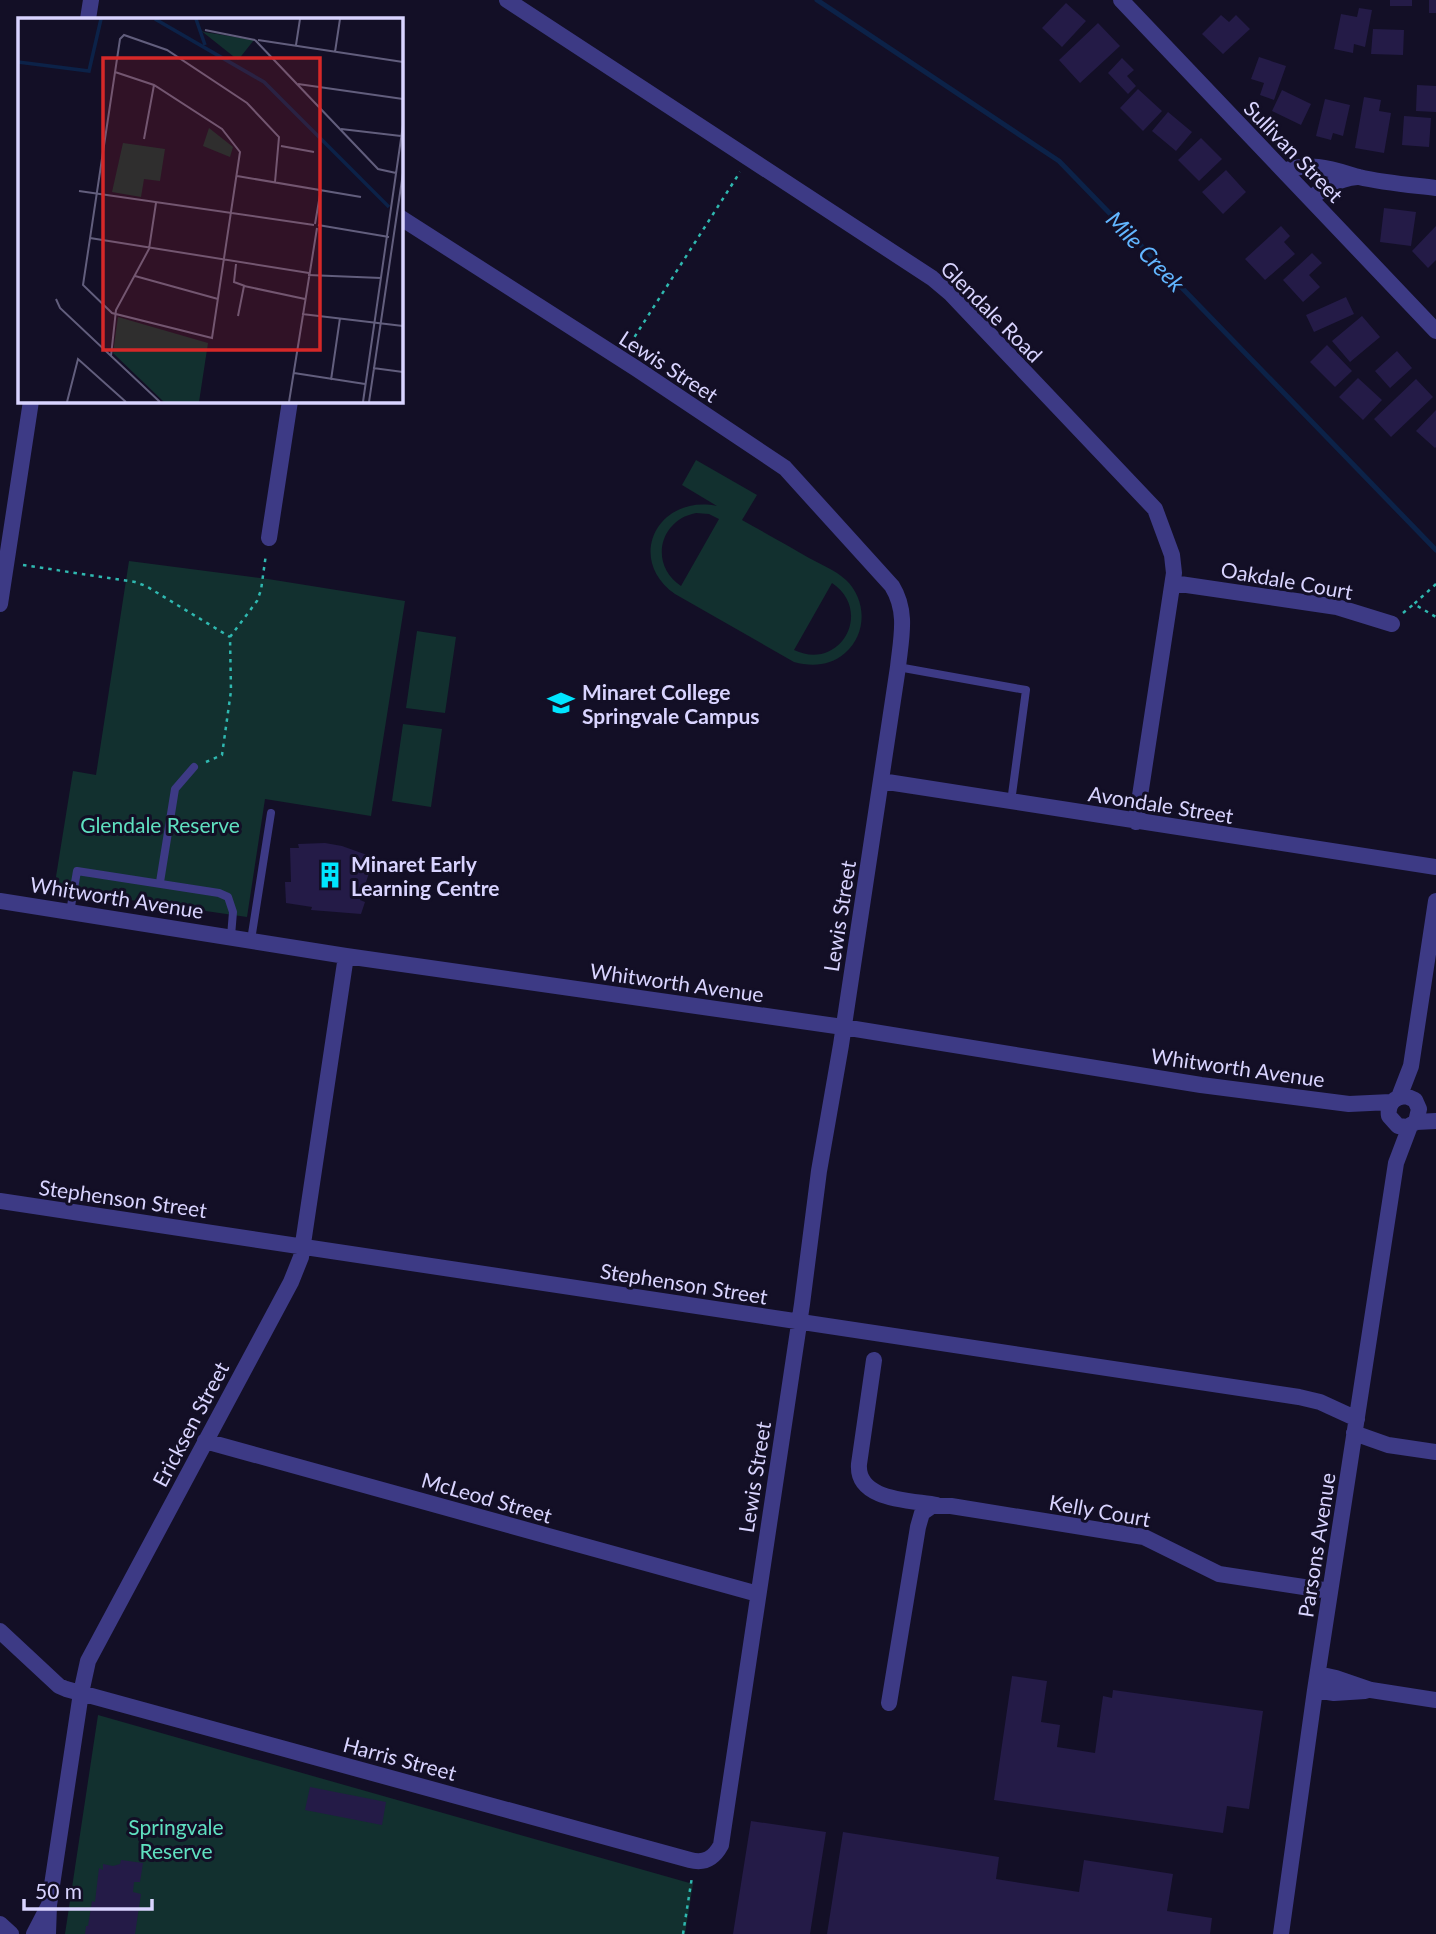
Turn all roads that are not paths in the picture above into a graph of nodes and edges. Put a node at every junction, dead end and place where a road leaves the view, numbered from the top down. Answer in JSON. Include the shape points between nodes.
{"nodes":[{"id":1,"x":91,"y":0,"type":"edge"},
{"id":2,"x":507,"y":0,"type":"edge"},
{"id":3,"x":1121,"y":0,"type":"edge"},
{"id":4,"x":88,"y":18,"type":"edge"},
{"id":5,"x":1284,"y":171,"type":"junction"},
{"id":6,"x":1359,"y":177,"type":"junction"},
{"id":7,"x":1436,"y":188,"type":"edge"},
{"id":8,"x":1311,"y":198,"type":"junction"},
{"id":9,"x":402,"y":219,"type":"edge"},
{"id":10,"x":1436,"y":331,"type":"edge"},
{"id":11,"x":31,"y":402,"type":"edge"},
{"id":12,"x":290,"y":402,"type":"edge"},
{"id":13,"x":269,"y":538,"type":"road end"},
{"id":14,"x":1173,"y":583,"type":"junction"},
{"id":15,"x":0,"y":604,"type":"edge"},
{"id":16,"x":1392,"y":624,"type":"dead end"},
{"id":17,"x":898,"y":667,"type":"junction"},
{"id":18,"x":194,"y":767,"type":"road end"},
{"id":19,"x":881,"y":782,"type":"junction"},
{"id":20,"x":1011,"y":802,"type":"junction"},
{"id":21,"x":271,"y":813,"type":"dead end"},
{"id":22,"x":1136,"y":822,"type":"junction"},
{"id":23,"x":1436,"y":867,"type":"edge"},
{"id":24,"x":160,"y":882,"type":"junction"},
{"id":25,"x":0,"y":901,"type":"edge"},
{"id":26,"x":1436,"y":901,"type":"edge"},
{"id":27,"x":70,"y":912,"type":"junction"},
{"id":28,"x":231,"y":936,"type":"junction"},
{"id":29,"x":251,"y":940,"type":"junction"},
{"id":30,"x":346,"y":956,"type":"junction"},
{"id":31,"x":844,"y":1027,"type":"junction"},
{"id":32,"x":1411,"y":1066,"type":"junction"},
{"id":33,"x":1395,"y":1100,"type":"junction"},
{"id":34,"x":1349,"y":1104,"type":"junction"},
{"id":35,"x":1436,"y":1113,"type":"edge"},
{"id":36,"x":1407,"y":1117,"type":"junction"},
{"id":37,"x":1436,"y":1121,"type":"edge"},
{"id":38,"x":0,"y":1201,"type":"edge"},
{"id":39,"x":303,"y":1246,"type":"junction"},
{"id":40,"x":799,"y":1322,"type":"junction"},
{"id":41,"x":874,"y":1360,"type":"dead end"},
{"id":42,"x":1356,"y":1426,"type":"junction"},
{"id":43,"x":205,"y":1441,"type":"junction"},
{"id":44,"x":1436,"y":1452,"type":"edge"},
{"id":45,"x":939,"y":1505,"type":"junction"},
{"id":46,"x":1330,"y":1591,"type":"junction"},
{"id":47,"x":758,"y":1594,"type":"junction"},
{"id":48,"x":0,"y":1631,"type":"edge"},
{"id":49,"x":1316,"y":1682,"type":"junction"},
{"id":50,"x":81,"y":1693,"type":"junction"},
{"id":51,"x":1436,"y":1700,"type":"edge"},
{"id":52,"x":889,"y":1703,"type":"dead end"},
{"id":53,"x":708,"y":1860,"type":"joint"},
{"id":54,"x":49,"y":1905,"type":"junction"},
{"id":55,"x":0,"y":1924,"type":"edge"},
{"id":56,"x":11,"y":1934,"type":"edge"},
{"id":57,"x":34,"y":1934,"type":"edge"},
{"id":58,"x":48,"y":1934,"type":"edge"},
{"id":59,"x":1281,"y":1934,"type":"edge"}],
"edges":[{"from":1,"to":4,"type":"street"},
{"from":2,"to":14,"type":"street","name":"Glendale Road","via":[[951,294],[1155,509],[1171,555]]},
{"from":3,"to":5,"type":"street","name":"Sullivan Street"},
{"from":5,"to":6,"type":"street","via":[[1311,166]]},
{"from":5,"to":8,"type":"street","name":"Sullivan Street"},
{"from":6,"to":7,"type":"street"},
{"from":6,"to":8,"type":"street","via":[[1332,182]]},
{"from":8,"to":10,"type":"street","name":"Sullivan Street"},
{"from":9,"to":17,"type":"street","name":"Lewis Street","via":[[785,468],[901,600]]},
{"from":11,"to":15,"type":"street"},
{"from":12,"to":13,"type":"street"},
{"from":14,"to":16,"type":"street","name":"Oakdale Court","via":[[1337,607]]},
{"from":14,"to":22,"type":"street","name":"Glendale Road"},
{"from":17,"to":19,"type":"street","name":"Lewis Street"},
{"from":17,"to":20,"type":"lane","via":[[1026,690]]},
{"from":18,"to":24,"type":"lane","via":[[176,789]]},
{"from":19,"to":20,"type":"street","name":"Avondale Street"},
{"from":19,"to":31,"type":"street","name":"Lewis Street"},
{"from":20,"to":22,"type":"street","name":"Avondale Street"},
{"from":21,"to":29,"type":"lane"},
{"from":22,"to":23,"type":"street","name":"Avondale Street"},
{"from":24,"to":27,"type":"lane","via":[[77,871]]},
{"from":24,"to":28,"type":"lane","via":[[228,897],[233,912]]},
{"from":25,"to":27,"type":"street","name":"Whitworth Avenue"},
{"from":26,"to":32,"type":"street"},
{"from":27,"to":28,"type":"street","name":"Whitworth Avenue"},
{"from":28,"to":29,"type":"street","name":"Whitworth Avenue"},
{"from":29,"to":30,"type":"street","name":"Whitworth Avenue"},
{"from":30,"to":31,"type":"street","name":"Whitworth Avenue"},
{"from":30,"to":39,"type":"street","name":"Ericksen Street"},
{"from":31,"to":34,"type":"street","name":"Whitworth Avenue","via":[[1201,1085]]},
{"from":31,"to":40,"type":"street","name":"Lewis Street"},
{"from":32,"to":33,"type":"street"},
{"from":32,"to":36,"type":"street"},
{"from":33,"to":34,"type":"street","name":"Whitworth Avenue"},
{"from":33,"to":36,"type":"street","name":"Whitworth Avenue","via":[[1406,1096]]},
{"from":33,"to":36,"type":"street","via":[[1388,1111]]},
{"from":34,"to":36,"type":"street","name":"Whitworth Avenue"},
{"from":35,"to":36,"type":"street","name":"Whitworth Avenue"},
{"from":36,"to":37,"type":"street","name":"Whitworth Avenue"},
{"from":36,"to":42,"type":"street","name":"Parsons Avenue"},
{"from":38,"to":39,"type":"street","name":"Stephenson Street"},
{"from":39,"to":40,"type":"street","name":"Stephenson Street"},
{"from":39,"to":43,"type":"street","name":"Ericksen Street","via":[[290,1282]]},
{"from":40,"to":42,"type":"street","name":"Stephenson Street","via":[[1299,1397],[1320,1402]]},
{"from":40,"to":47,"type":"street","name":"Lewis Street"},
{"from":41,"to":45,"type":"street","name":"Kelly Court","via":[[859,1464],[861,1482],[880,1494]]},
{"from":42,"to":44,"type":"street","name":"Stephenson Street","via":[[1388,1445]]},
{"from":42,"to":46,"type":"street","name":"Parsons Avenue"},
{"from":43,"to":47,"type":"street","name":"McLeod Street"},
{"from":43,"to":50,"type":"street","name":"Ericksen Street","via":[[88,1661]]},
{"from":45,"to":46,"type":"street","name":"Kelly Court","via":[[1144,1537],[1219,1574]]},
{"from":45,"to":52,"type":"street","via":[[922,1513],[918,1527]]},
{"from":46,"to":49,"type":"street","name":"Parsons Avenue"},
{"from":47,"to":53,"type":"street","name":"Lewis Street","via":[[723,1838]]},
{"from":48,"to":50,"type":"street","name":"Harris Street","via":[[59,1686]]},
{"from":49,"to":51,"type":"street","via":[[1334,1693],[1371,1690]]},
{"from":49,"to":59,"type":"street","name":"Parsons Avenue"},
{"from":50,"to":53,"type":"street","name":"Harris Street","via":[[690,1860]]},
{"from":50,"to":54,"type":"street","name":"Ericksen Street"},
{"from":54,"to":57,"type":"street","name":"Ericksen Street"},
{"from":54,"to":58,"type":"street","name":"Ericksen Street"},
{"from":55,"to":56,"type":"street"}]}
